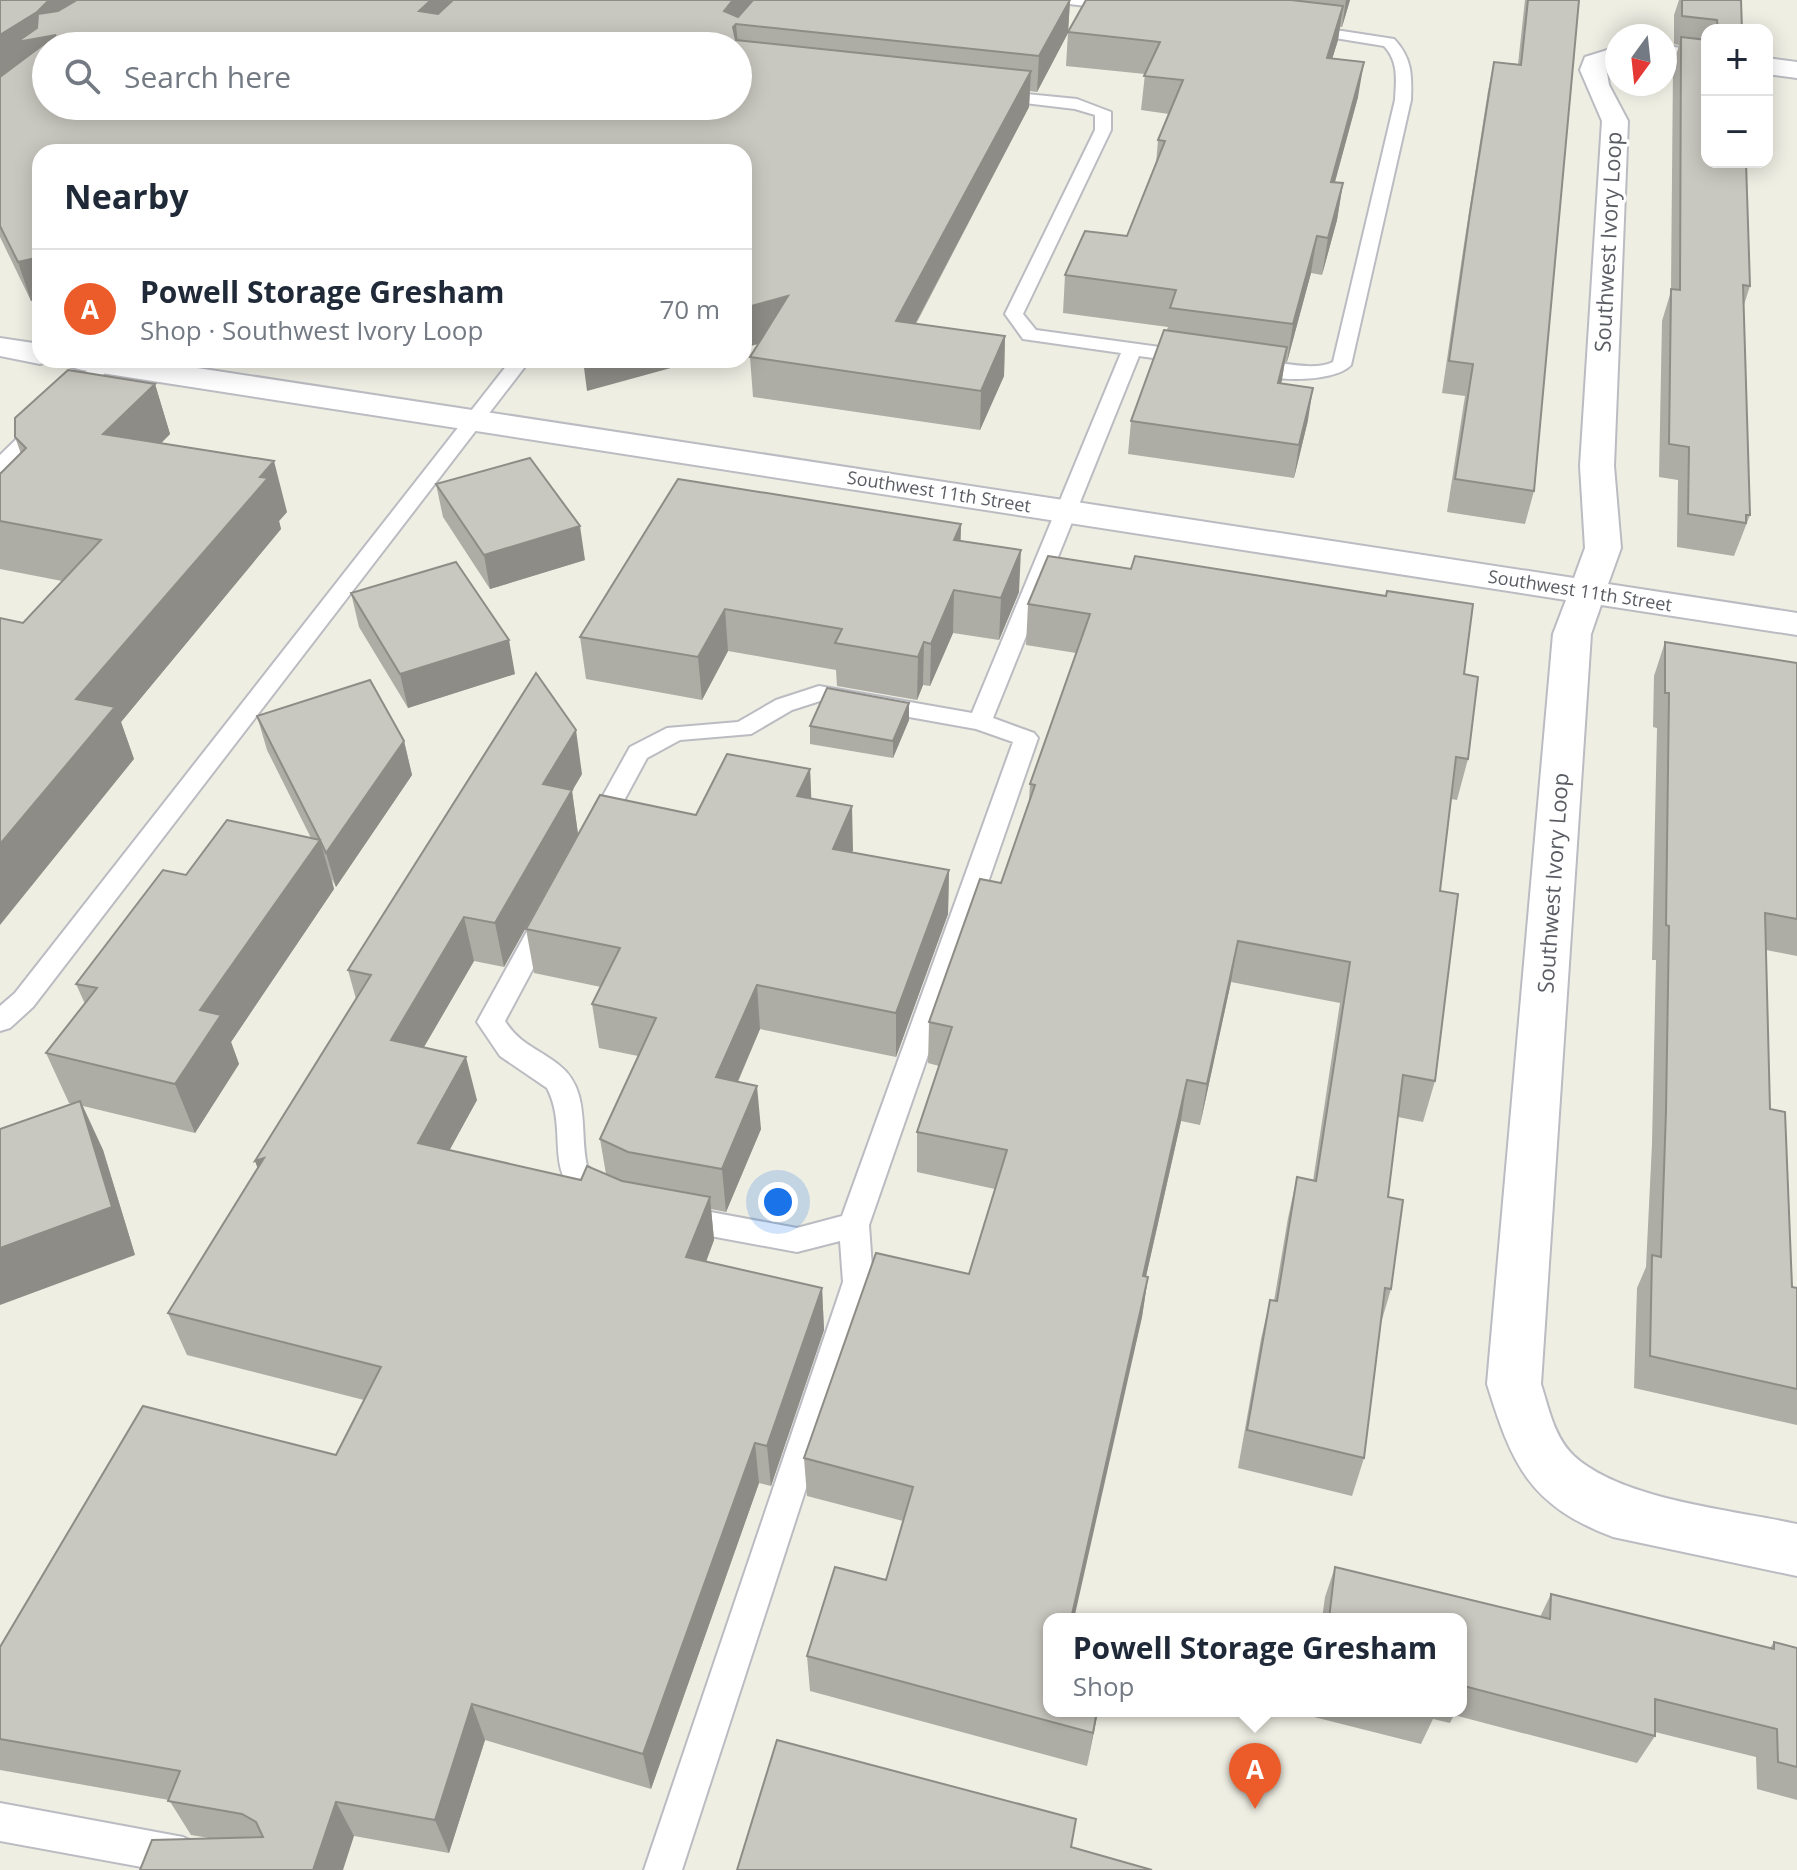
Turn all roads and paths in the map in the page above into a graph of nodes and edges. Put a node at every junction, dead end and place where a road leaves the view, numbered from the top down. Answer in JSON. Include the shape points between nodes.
{"nodes":[{"id":1,"x":1069,"y":0,"type":"edge"},
{"id":2,"x":1145,"y":9,"type":"edge"},
{"id":3,"x":1280,"y":26,"type":"edge"},
{"id":4,"x":1677,"y":55,"type":"edge"},
{"id":5,"x":1701,"y":58,"type":"edge"},
{"id":6,"x":1605,"y":59,"type":"edge"},
{"id":7,"x":1773,"y":67,"type":"edge"},
{"id":8,"x":1797,"y":70,"type":"edge"},
{"id":9,"x":985,"y":95,"type":"edge"},
{"id":10,"x":0,"y":347,"type":"edge"},
{"id":11,"x":1132,"y":349,"type":"junction"},
{"id":12,"x":32,"y":353,"type":"edge"},
{"id":13,"x":1204,"y":360,"type":"edge"},
{"id":14,"x":1233,"y":364,"type":"edge"},
{"id":15,"x":92,"y":368,"type":"edge"},
{"id":16,"x":143,"y":368,"type":"edge"},
{"id":17,"x":515,"y":368,"type":"edge"},
{"id":18,"x":476,"y":421,"type":"junction"},
{"id":19,"x":0,"y":466,"type":"edge"},
{"id":20,"x":1063,"y":511,"type":"junction"},
{"id":21,"x":1587,"y":592,"type":"junction"},
{"id":22,"x":1797,"y":624,"type":"edge"},
{"id":23,"x":980,"y":722,"type":"junction"},
{"id":24,"x":587,"y":847,"type":"edge"},
{"id":25,"x":557,"y":901,"type":"edge"},
{"id":26,"x":0,"y":1021,"type":"edge"},
{"id":27,"x":629,"y":1209,"type":"edge"},
{"id":28,"x":659,"y":1215,"type":"edge"},
{"id":29,"x":854,"y":1225,"type":"junction"},
{"id":30,"x":1797,"y":1550,"type":"edge"},
{"id":31,"x":0,"y":1822,"type":"edge"},
{"id":32,"x":215,"y":1862,"type":"edge"},
{"id":33,"x":663,"y":1870,"type":"edge"}],
"edges":[{"from":1,"to":2,"type":"lane"},
{"from":3,"to":14,"type":"lane","via":[[1389,42],[1405,65],[1403,100],[1342,365],[1330,373],[1306,374]]},
{"from":4,"to":5,"type":"street"},
{"from":6,"to":21,"type":"street","name":"Southwest Ivory Loop","via":[[1594,62],[1591,71],[1615,121],[1597,466],[1603,548]]},
{"from":7,"to":8,"type":"street"},
{"from":9,"to":11,"type":"lane","via":[[1077,104],[1103,112],[1103,130],[1014,314],[1030,335]]},
{"from":10,"to":12,"type":"street"},
{"from":11,"to":13,"type":"lane"},
{"from":11,"to":20,"type":"lane"},
{"from":15,"to":19,"type":"lane"},
{"from":16,"to":18,"type":"street","name":"Southwest 11th Street"},
{"from":17,"to":18,"type":"lane"},
{"from":18,"to":20,"type":"street","name":"Southwest 11th Street"},
{"from":18,"to":26,"type":"lane","via":[[24,1000]]},
{"from":20,"to":21,"type":"street","name":"Southwest 11th Street"},
{"from":20,"to":23,"type":"lane"},
{"from":21,"to":22,"type":"street","name":"Southwest 11th Street"},
{"from":21,"to":30,"type":"street","name":"Southwest Ivory Loop","via":[[1572,634],[1514,1384],[1533,1444],[1555,1474],[1613,1511]]},
{"from":23,"to":24,"type":"lane","via":[[819,693],[784,705],[743,729],[675,733],[638,753]]},
{"from":23,"to":29,"type":"lane","via":[[1026,738]]},
{"from":25,"to":27,"type":"lane","via":[[491,1022],[511,1051],[544,1066],[566,1096],[569,1161],[588,1189]]},
{"from":28,"to":29,"type":"lane","via":[[797,1240]]},
{"from":29,"to":33,"type":"lane","via":[[858,1282]]},
{"from":31,"to":32,"type":"lane"}]}
